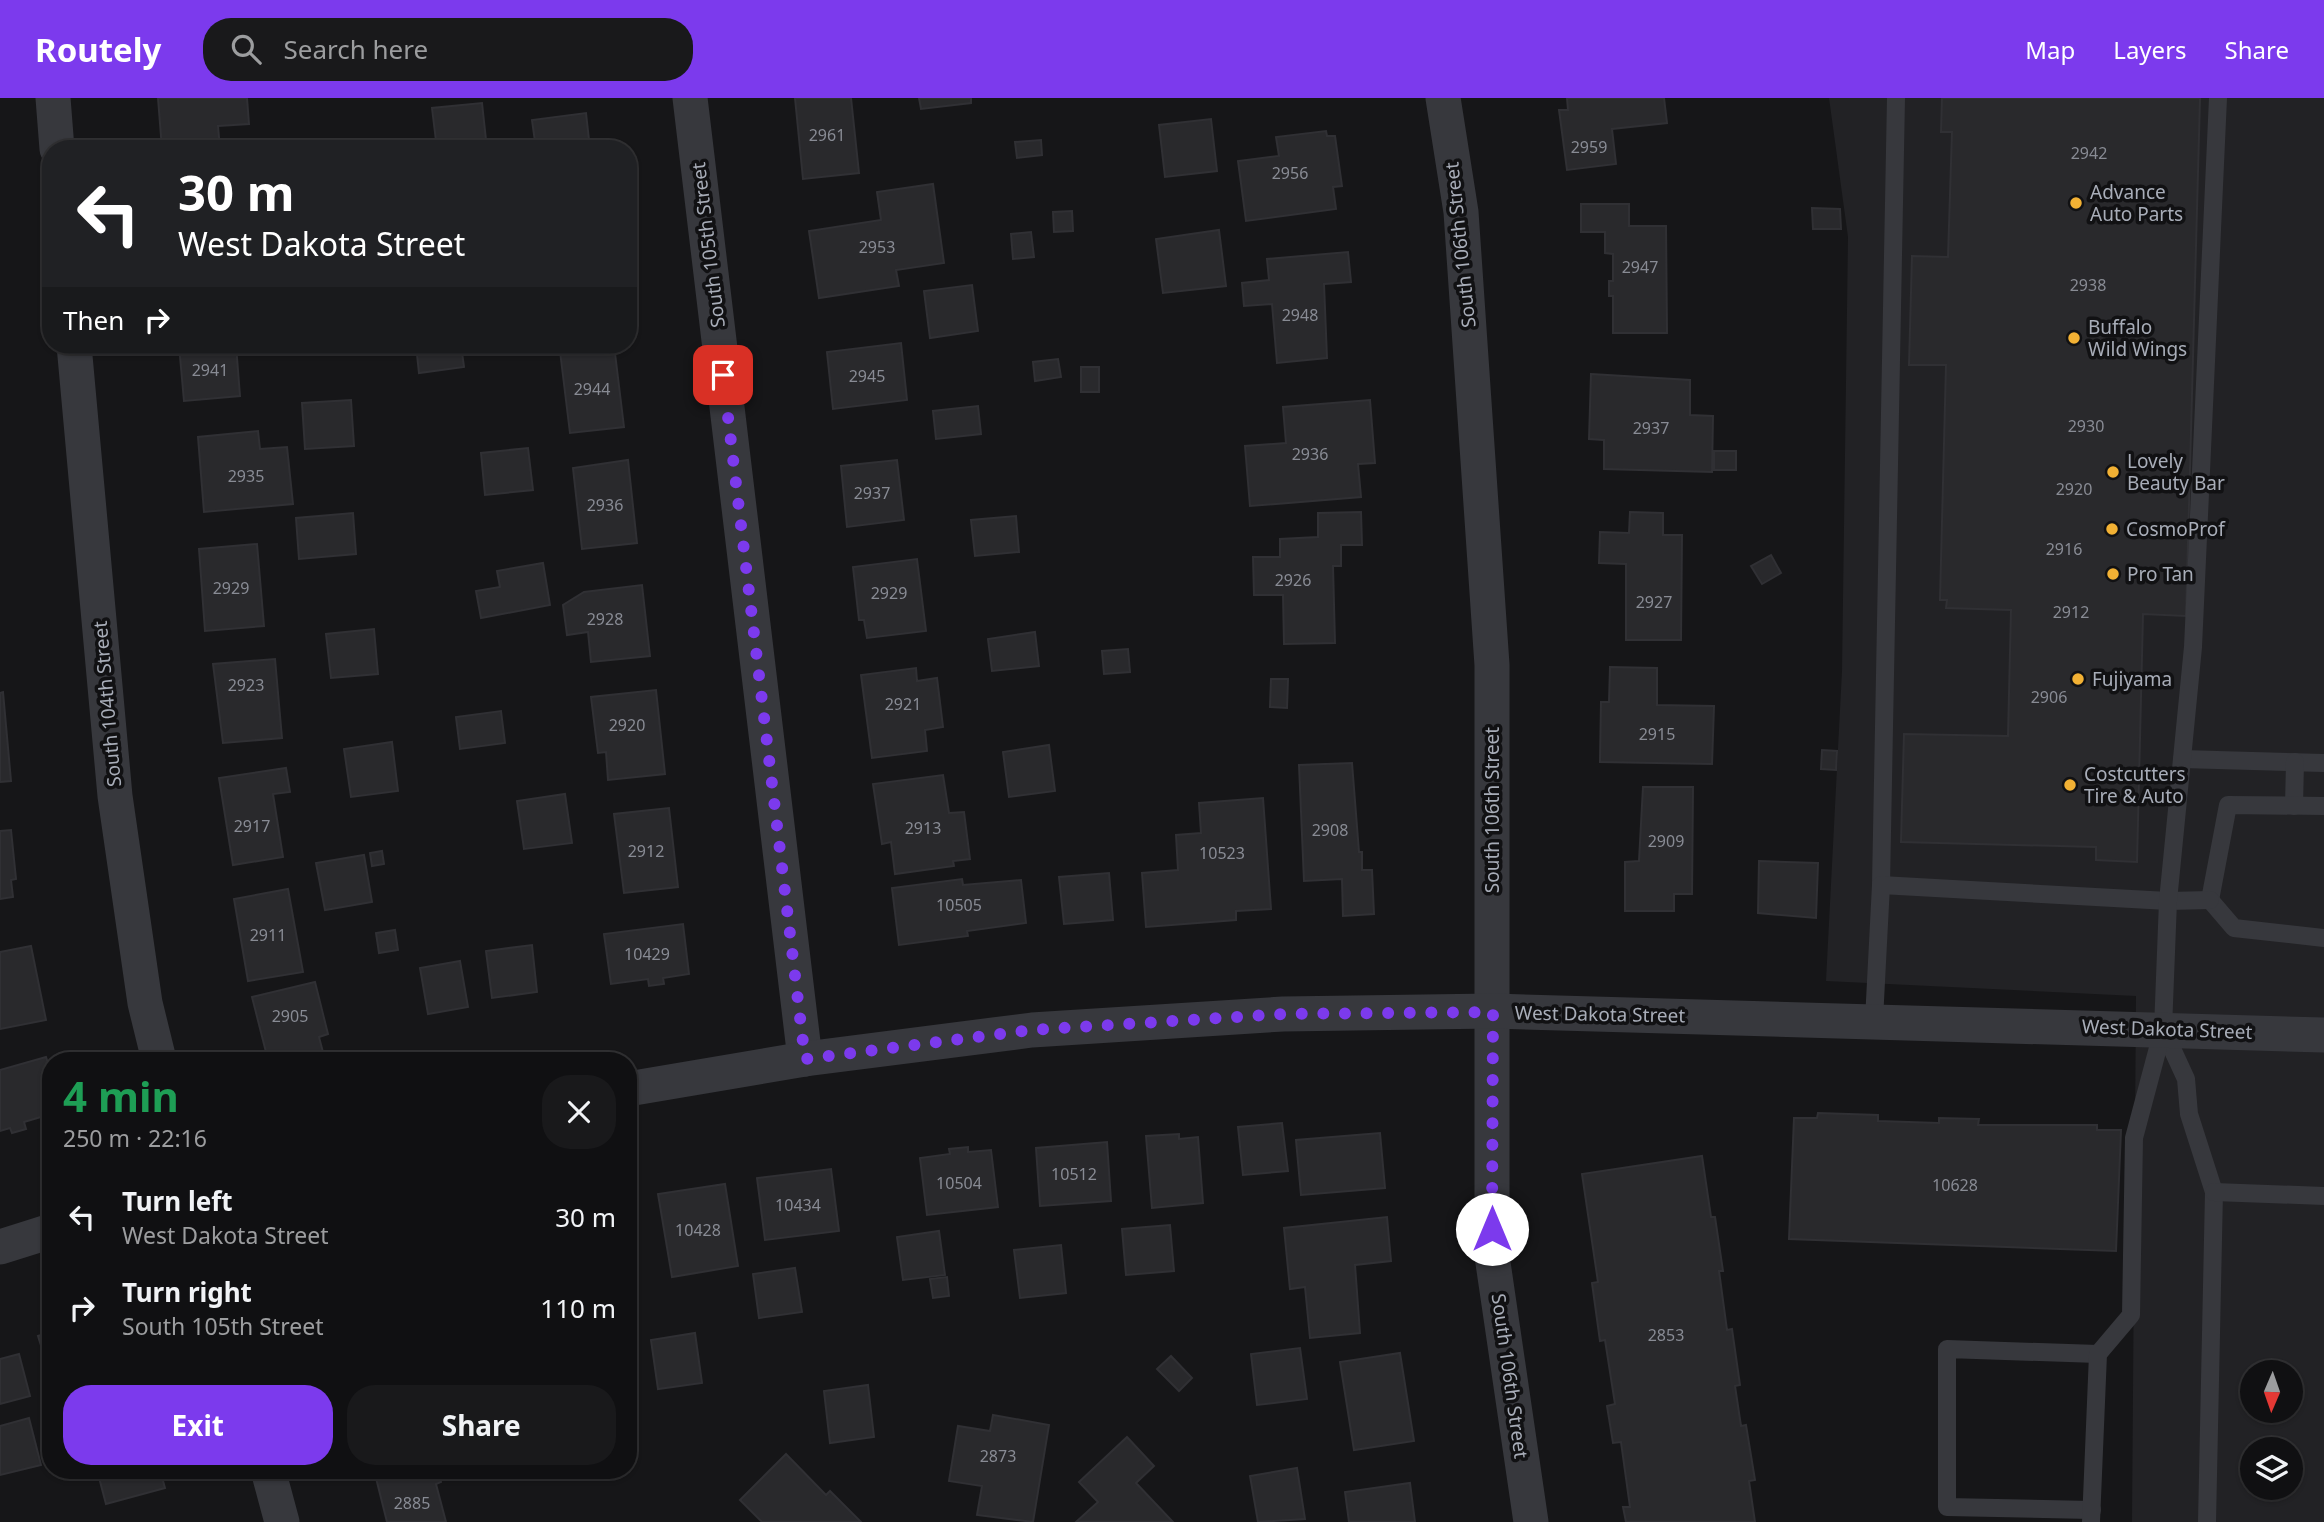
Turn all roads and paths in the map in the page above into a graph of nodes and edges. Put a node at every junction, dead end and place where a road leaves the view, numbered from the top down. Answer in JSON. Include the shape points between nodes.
{"nodes":[{"id":1,"x":53,"y":98,"type":"edge"},
{"id":2,"x":690,"y":98,"type":"edge"},
{"id":3,"x":1443,"y":98,"type":"edge"},
{"id":4,"x":1896,"y":98,"type":"edge"},
{"id":5,"x":2218,"y":98,"type":"edge"},
{"id":6,"x":56,"y":140,"type":"edge"},
{"id":7,"x":75,"y":354,"type":"edge"},
{"id":8,"x":2182,"y":759,"type":"junction"},
{"id":9,"x":2295,"y":762,"type":"junction"},
{"id":10,"x":2324,"y":762,"type":"edge"},
{"id":11,"x":2294,"y":806,"type":"junction"},
{"id":12,"x":2324,"y":806,"type":"edge"},
{"id":13,"x":1881,"y":886,"type":"junction"},
{"id":14,"x":2210,"y":900,"type":"junction"},
{"id":15,"x":2168,"y":901,"type":"junction"},
{"id":16,"x":2324,"y":938,"type":"edge"},
{"id":17,"x":1493,"y":1012,"type":"junction"},
{"id":18,"x":1874,"y":1020,"type":"junction"},
{"id":19,"x":2163,"y":1029,"type":"junction"},
{"id":20,"x":2324,"y":1035,"type":"edge"},
{"id":21,"x":157,"y":1052,"type":"edge"},
{"id":22,"x":805,"y":1059,"type":"junction"},
{"id":23,"x":637,"y":1087,"type":"edge"},
{"id":24,"x":2214,"y":1192,"type":"junction"},
{"id":25,"x":2324,"y":1196,"type":"edge"},
{"id":26,"x":42,"y":1234,"type":"edge"},
{"id":27,"x":0,"y":1247,"type":"edge"},
{"id":28,"x":2098,"y":1354,"type":"junction"},
{"id":29,"x":270,"y":1479,"type":"edge"},
{"id":30,"x":2092,"y":1516,"type":"edge"},
{"id":31,"x":282,"y":1522,"type":"edge"},
{"id":32,"x":1531,"y":1522,"type":"edge"},
{"id":33,"x":2207,"y":1522,"type":"edge"}],
"edges":[{"from":1,"to":6,"type":"street"},
{"from":2,"to":22,"type":"street","name":"South 105th Street"},
{"from":3,"to":17,"type":"street","name":"South 106th Street","via":[[1461,212],[1492,665]]},
{"from":4,"to":13,"type":"lane"},
{"from":5,"to":8,"type":"lane","via":[[2193,647]]},
{"from":7,"to":21,"type":"street","name":"South 104th Street","via":[[116,796],[145,1003]]},
{"from":8,"to":9,"type":"lane"},
{"from":8,"to":15,"type":"lane"},
{"from":9,"to":10,"type":"lane"},
{"from":9,"to":11,"type":"lane"},
{"from":11,"to":12,"type":"lane"},
{"from":11,"to":14,"type":"lane","via":[[2228,805]]},
{"from":13,"to":15,"type":"lane"},
{"from":13,"to":18,"type":"lane"},
{"from":14,"to":15,"type":"lane"},
{"from":14,"to":16,"type":"lane","via":[[2234,928]]},
{"from":15,"to":19,"type":"lane"},
{"from":17,"to":18,"type":"street","name":"West Dakota Street"},
{"from":17,"to":22,"type":"street","name":"West Dakota Street","via":[[1283,1014],[1031,1030]]},
{"from":17,"to":32,"type":"street","name":"South 106th Street","via":[[1492,1256]]},
{"from":18,"to":19,"type":"street","name":"West Dakota Street"},
{"from":19,"to":20,"type":"street","name":"West Dakota Street"},
{"from":19,"to":24,"type":"lane","via":[[2186,1079],[2189,1114]]},
{"from":19,"to":28,"type":"lane","via":[[2134,1138],[2131,1315]]},
{"from":22,"to":23,"type":"street","name":"West Dakota Street"},
{"from":24,"to":25,"type":"lane"},
{"from":24,"to":33,"type":"lane"},
{"from":26,"to":27,"type":"street"},
{"from":28,"to":30,"type":"lane"},
{"from":28,"to":30,"type":"lane","via":[[1947,1349],[1947,1507]]},
{"from":29,"to":31,"type":"street"}]}
